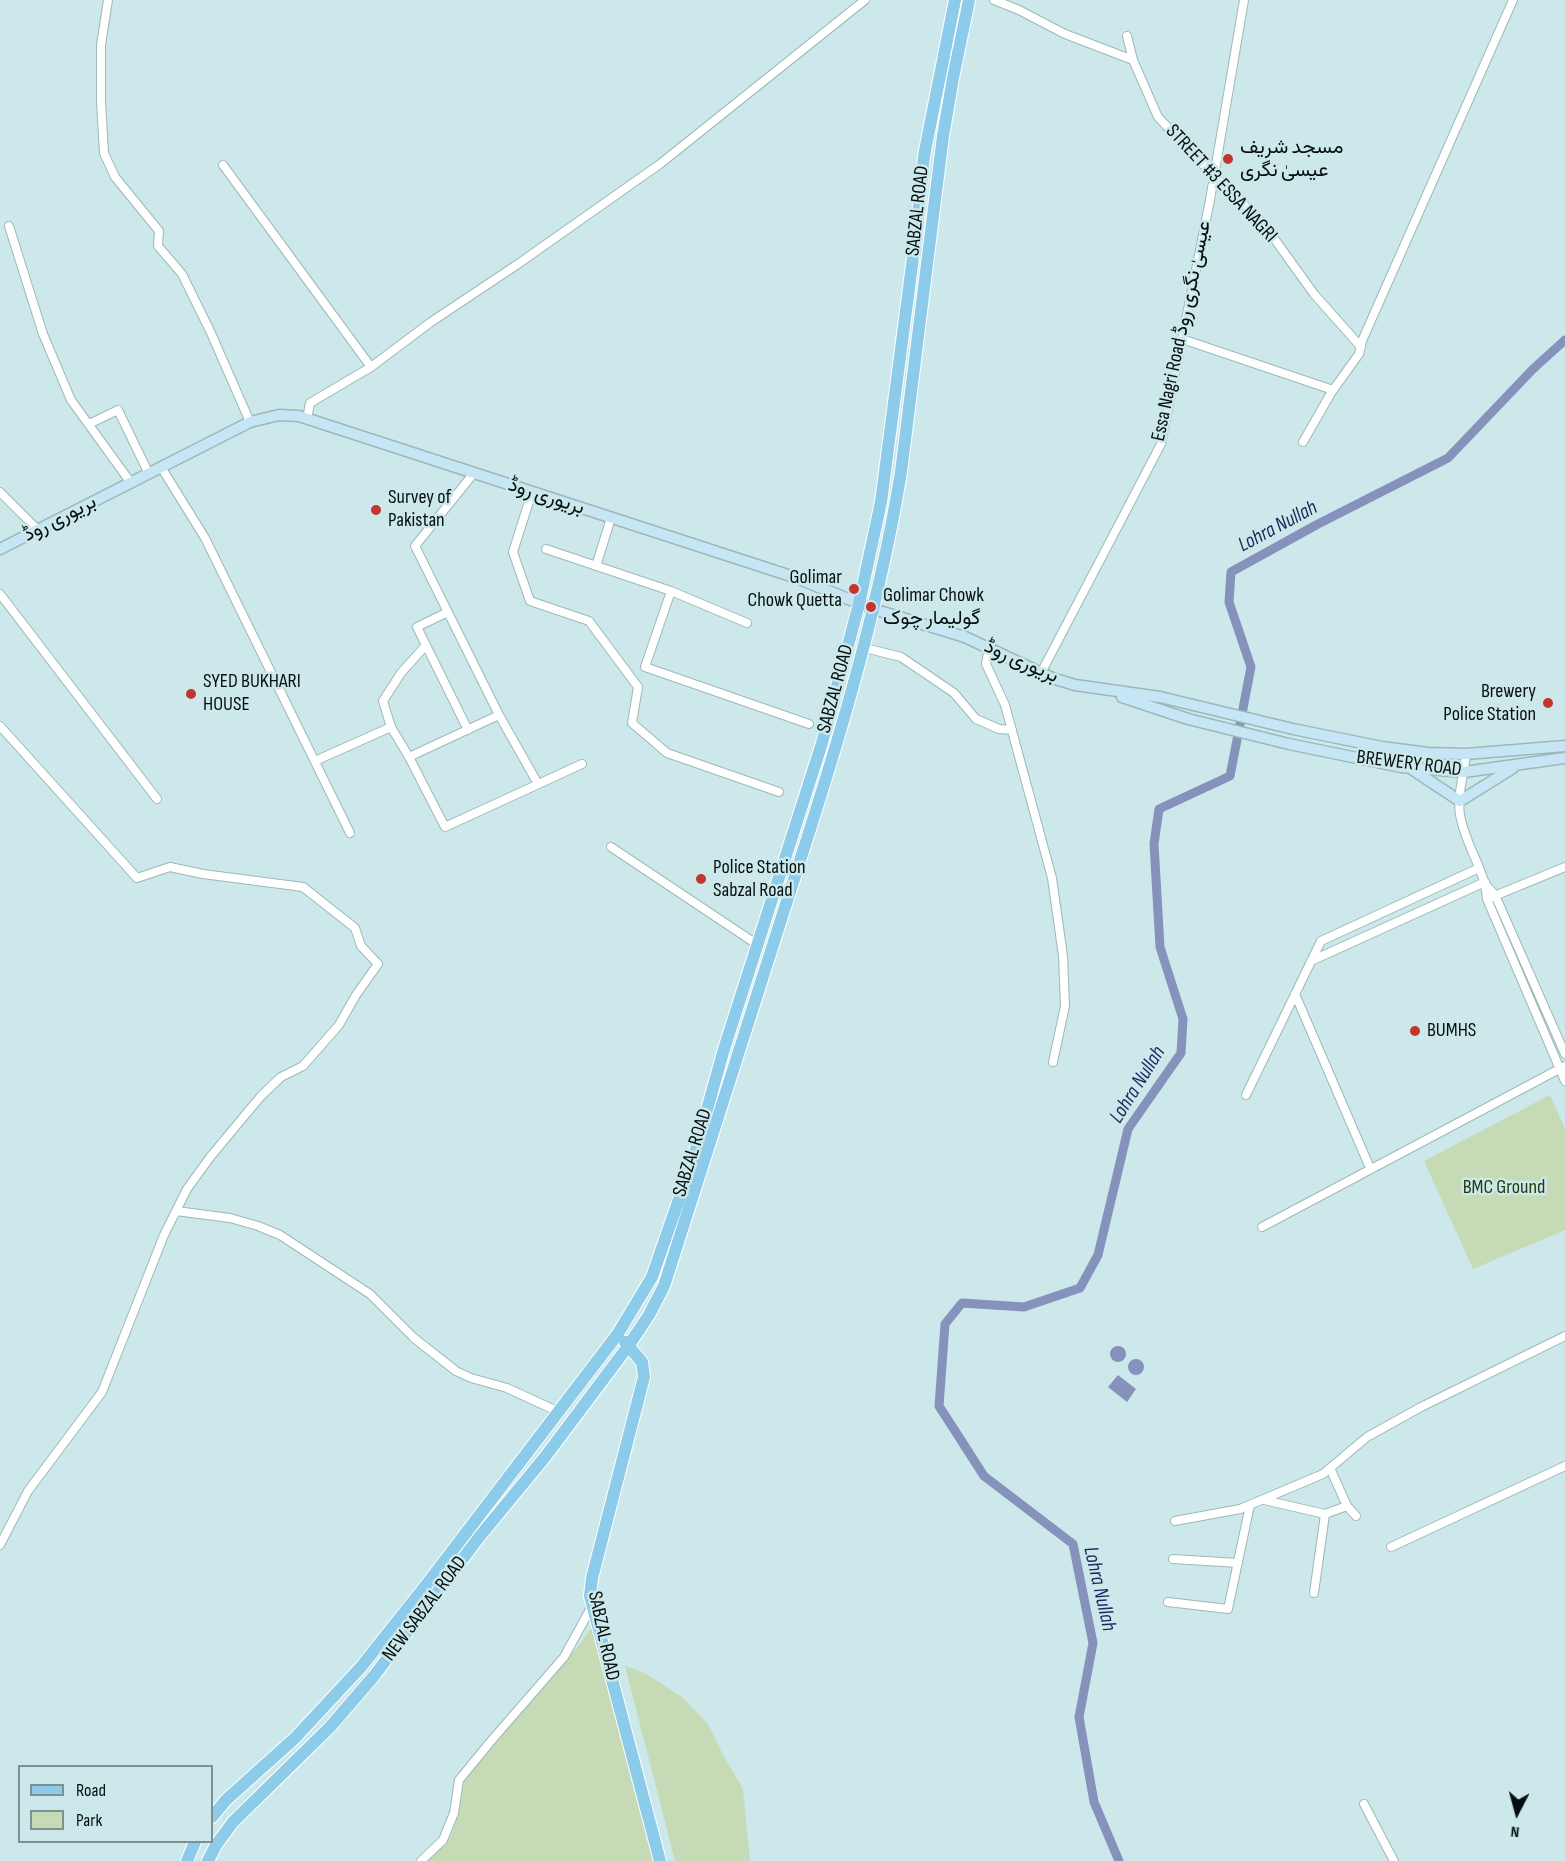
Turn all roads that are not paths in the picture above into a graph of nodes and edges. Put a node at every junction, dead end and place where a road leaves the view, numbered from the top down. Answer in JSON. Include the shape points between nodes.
{"nodes":[{"id":1,"x":108,"y":0,"type":"edge"},
{"id":2,"x":865,"y":0,"type":"edge"},
{"id":3,"x":955,"y":0,"type":"edge"},
{"id":4,"x":969,"y":0,"type":"edge"},
{"id":5,"x":994,"y":0,"type":"edge"},
{"id":6,"x":1244,"y":0,"type":"edge"},
{"id":7,"x":1513,"y":0,"type":"edge"},
{"id":8,"x":1127,"y":36,"type":"dead end"},
{"id":9,"x":1133,"y":60,"type":"junction"},
{"id":10,"x":223,"y":165,"type":"dead end"},
{"id":11,"x":1214,"y":176,"type":"junction"},
{"id":12,"x":9,"y":226,"type":"dead end"},
{"id":13,"x":915,"y":243,"type":"junction"},
{"id":14,"x":930,"y":245,"type":"junction"},
{"id":15,"x":1182,"y":339,"type":"junction"},
{"id":16,"x":1361,"y":347,"type":"junction"},
{"id":17,"x":371,"y":367,"type":"junction"},
{"id":18,"x":1333,"y":390,"type":"junction"},
{"id":19,"x":307,"y":419,"type":"junction"},
{"id":20,"x":250,"y":422,"type":"junction"},
{"id":21,"x":89,"y":424,"type":"junction"},
{"id":22,"x":1303,"y":442,"type":"dead end"},
{"id":23,"x":161,"y":467,"type":"junction"},
{"id":24,"x":474,"y":473,"type":"junction"},
{"id":25,"x":149,"y":474,"type":"junction"},
{"id":26,"x":131,"y":483,"type":"junction"},
{"id":27,"x":0,"y":492,"type":"edge"},
{"id":28,"x":532,"y":492,"type":"junction"},
{"id":29,"x":611,"y":518,"type":"junction"},
{"id":30,"x":38,"y":530,"type":"junction"},
{"id":31,"x":0,"y":549,"type":"edge"},
{"id":32,"x":546,"y":549,"type":"dead end"},
{"id":33,"x":596,"y":566,"type":"junction"},
{"id":34,"x":670,"y":591,"type":"junction"},
{"id":35,"x":0,"y":594,"type":"edge"},
{"id":36,"x":859,"y":603,"type":"junction"},
{"id":37,"x":873,"y":609,"type":"junction"},
{"id":38,"x":448,"y":612,"type":"junction"},
{"id":39,"x":747,"y":623,"type":"dead end"},
{"id":40,"x":426,"y":645,"type":"junction"},
{"id":41,"x":865,"y":648,"type":"junction"},
{"id":42,"x":989,"y":648,"type":"junction"},
{"id":43,"x":1041,"y":673,"type":"junction"},
{"id":44,"x":1102,"y":690,"type":"junction"},
{"id":45,"x":499,"y":715,"type":"junction"},
{"id":46,"x":809,"y":724,"type":"dead end"},
{"id":47,"x":0,"y":726,"type":"edge"},
{"id":48,"x":392,"y":727,"type":"junction"},
{"id":49,"x":468,"y":730,"type":"junction"},
{"id":50,"x":1012,"y":730,"type":"junction"},
{"id":51,"x":1565,"y":746,"type":"edge"},
{"id":52,"x":1466,"y":754,"type":"junction"},
{"id":53,"x":409,"y":757,"type":"junction"},
{"id":54,"x":1565,"y":758,"type":"edge"},
{"id":55,"x":315,"y":761,"type":"junction"},
{"id":56,"x":582,"y":764,"type":"dead end"},
{"id":57,"x":1518,"y":765,"type":"junction"},
{"id":58,"x":1410,"y":768,"type":"junction"},
{"id":59,"x":1464,"y":772,"type":"junction"},
{"id":60,"x":538,"y":784,"type":"junction"},
{"id":61,"x":779,"y":792,"type":"dead end"},
{"id":62,"x":157,"y":799,"type":"dead end"},
{"id":63,"x":1460,"y":801,"type":"junction"},
{"id":64,"x":350,"y":833,"type":"dead end"},
{"id":65,"x":611,"y":847,"type":"dead end"},
{"id":66,"x":1565,"y":867,"type":"edge"},
{"id":67,"x":1479,"y":868,"type":"junction"},
{"id":68,"x":1485,"y":884,"type":"junction"},
{"id":69,"x":1495,"y":895,"type":"junction"},
{"id":70,"x":1487,"y":900,"type":"junction"},
{"id":71,"x":767,"y":916,"type":"junction"},
{"id":72,"x":781,"y":920,"type":"junction"},
{"id":73,"x":758,"y":945,"type":"junction"},
{"id":74,"x":1311,"y":961,"type":"junction"},
{"id":75,"x":1295,"y":994,"type":"junction"},
{"id":76,"x":1565,"y":1054,"type":"edge"},
{"id":77,"x":1053,"y":1062,"type":"dead end"},
{"id":78,"x":1562,"y":1067,"type":"edge"},
{"id":79,"x":1565,"y":1080,"type":"edge"},
{"id":80,"x":1246,"y":1095,"type":"dead end"},
{"id":81,"x":1370,"y":1168,"type":"junction"},
{"id":82,"x":176,"y":1211,"type":"junction"},
{"id":83,"x":1262,"y":1227,"type":"dead end"},
{"id":84,"x":616,"y":1335,"type":"junction"},
{"id":85,"x":1565,"y":1336,"type":"edge"},
{"id":86,"x":629,"y":1345,"type":"junction"},
{"id":87,"x":559,"y":1412,"type":"junction"},
{"id":88,"x":1565,"y":1466,"type":"edge"},
{"id":89,"x":1330,"y":1468,"type":"junction"},
{"id":90,"x":1262,"y":1499,"type":"junction"},
{"id":91,"x":1250,"y":1504,"type":"junction"},
{"id":92,"x":1347,"y":1506,"type":"junction"},
{"id":93,"x":1325,"y":1514,"type":"junction"},
{"id":94,"x":1356,"y":1516,"type":"dead end"},
{"id":95,"x":1175,"y":1521,"type":"dead end"},
{"id":96,"x":0,"y":1545,"type":"edge"},
{"id":97,"x":1391,"y":1547,"type":"dead end"},
{"id":98,"x":1173,"y":1559,"type":"dead end"},
{"id":99,"x":1238,"y":1563,"type":"junction"},
{"id":100,"x":1314,"y":1593,"type":"dead end"},
{"id":101,"x":1167,"y":1602,"type":"dead end"},
{"id":102,"x":592,"y":1604,"type":"junction"},
{"id":103,"x":1364,"y":1804,"type":"dead end"},
{"id":104,"x":213,"y":1816,"type":"edge"},
{"id":105,"x":195,"y":1843,"type":"edge"},
{"id":106,"x":188,"y":1861,"type":"edge"},
{"id":107,"x":208,"y":1861,"type":"edge"},
{"id":108,"x":421,"y":1861,"type":"edge"},
{"id":109,"x":660,"y":1861,"type":"edge"},
{"id":110,"x":1394,"y":1861,"type":"edge"}],
"edges":[{"from":1,"to":20,"type":"street","via":[[101,45],[104,153],[114,177],[159,231],[158,246],[182,274]]},
{"from":2,"to":17,"type":"street","via":[[660,164]]},
{"from":3,"to":13,"type":"main road","name":"SABZAL ROAD","via":[[924,156]]},
{"from":4,"to":14,"type":"main road","name":"SABZAL ROAD","via":[[943,136]]},
{"from":5,"to":9,"type":"street","via":[[1065,34]]},
{"from":6,"to":11,"type":"street","name":"Essa Nagri Road عیسیٰ نگری روڈ"},
{"from":7,"to":16,"type":"street"},
{"from":8,"to":9,"type":"street","name":"STREET #3 ESSA NAGRI"},
{"from":9,"to":11,"type":"street","name":"STREET #3 ESSA NAGRI","via":[[1158,117]]},
{"from":10,"to":17,"type":"street"},
{"from":11,"to":15,"type":"street","name":"Essa Nagri Road عیسیٰ نگری روڈ"},
{"from":11,"to":16,"type":"street","name":"STREET #3 ESSA NAGRI","via":[[1263,223],[1314,294]]},
{"from":12,"to":21,"type":"street","via":[[44,334],[71,400]]},
{"from":13,"to":14,"type":"main road"},
{"from":13,"to":36,"type":"main road","name":"SABZAL ROAD","via":[[881,501]]},
{"from":14,"to":37,"type":"main road","name":"SABZAL ROAD","via":[[901,472]]},
{"from":15,"to":18,"type":"street"},
{"from":15,"to":43,"type":"street","name":"Essa Nagri Road عیسیٰ نگری روڈ","via":[[1161,444]]},
{"from":16,"to":18,"type":"street"},
{"from":17,"to":19,"type":"street","via":[[310,403]]},
{"from":18,"to":22,"type":"street"},
{"from":19,"to":20,"type":"main road","name":"بریوری روڈ","via":[[279,415]]},
{"from":19,"to":24,"type":"main road","name":"بریوری روڈ"},
{"from":20,"to":23,"type":"main road","name":"بریوری روڈ"},
{"from":21,"to":25,"type":"street","via":[[118,410]]},
{"from":21,"to":26,"type":"street"},
{"from":23,"to":25,"type":"main road","name":"بریوری روڈ"},
{"from":23,"to":55,"type":"street","via":[[205,538]]},
{"from":24,"to":28,"type":"main road","name":"بریوری روڈ"},
{"from":24,"to":38,"type":"street","via":[[415,546]]},
{"from":25,"to":26,"type":"main road","name":"بریوری روڈ"},
{"from":26,"to":30,"type":"main road","name":"بریوری روڈ"},
{"from":27,"to":30,"type":"street"},
{"from":28,"to":29,"type":"main road","name":"بریوری روڈ"},
{"from":28,"to":61,"type":"street","via":[[513,552],[530,601],[589,621],[638,687],[632,723],[667,753]]},
{"from":29,"to":33,"type":"street"},
{"from":29,"to":36,"type":"main road","name":"بریوری روڈ","via":[[794,577]]},
{"from":30,"to":31,"type":"main road","name":"بریوری روڈ"},
{"from":32,"to":33,"type":"street"},
{"from":33,"to":34,"type":"street"},
{"from":34,"to":39,"type":"street"},
{"from":34,"to":46,"type":"street","via":[[645,667]]},
{"from":35,"to":62,"type":"street"},
{"from":36,"to":37,"type":"main road","name":"بریوری روڈ"},
{"from":36,"to":71,"type":"main road","name":"SABZAL ROAD","via":[[822,743]]},
{"from":37,"to":41,"type":"main road","name":"SABZAL ROAD"},
{"from":37,"to":42,"type":"main road","name":"بریوری روڈ"},
{"from":38,"to":40,"type":"street","via":[[417,627]]},
{"from":38,"to":45,"type":"street"},
{"from":40,"to":48,"type":"street","via":[[383,701]]},
{"from":40,"to":49,"type":"street"},
{"from":41,"to":50,"type":"street","via":[[901,657],[954,693],[976,719]]},
{"from":41,"to":72,"type":"main road","name":"SABZAL ROAD"},
{"from":42,"to":43,"type":"main road","name":"بریوری روڈ"},
{"from":42,"to":50,"type":"street","via":[[986,664]]},
{"from":43,"to":44,"type":"main road","name":"بریوری روڈ"},
{"from":44,"to":52,"type":"main road","name":"BREWERY ROAD","via":[[1160,697],[1382,747]]},
{"from":44,"to":58,"type":"main road","name":"BREWERY ROAD","via":[[1188,718],[1289,744]]},
{"from":45,"to":49,"type":"street"},
{"from":45,"to":60,"type":"street"},
{"from":47,"to":82,"type":"street","via":[[137,878],[170,867],[303,887],[355,928],[362,946],[378,964],[339,1025],[303,1066],[281,1077],[261,1096],[211,1156]]},
{"from":48,"to":53,"type":"street"},
{"from":48,"to":55,"type":"street"},
{"from":49,"to":53,"type":"street"},
{"from":50,"to":77,"type":"street","via":[[1052,879],[1063,956],[1065,1006]]},
{"from":51,"to":52,"type":"main road","name":"BREWERY ROAD"},
{"from":52,"to":59,"type":"street"},
{"from":53,"to":60,"type":"street","via":[[445,827]]},
{"from":54,"to":57,"type":"main road","name":"BREWERY ROAD"},
{"from":55,"to":64,"type":"street"},
{"from":56,"to":60,"type":"street"},
{"from":57,"to":59,"type":"main road","name":"BREWERY ROAD"},
{"from":57,"to":63,"type":"main road"},
{"from":58,"to":59,"type":"main road","name":"BREWERY ROAD"},
{"from":58,"to":63,"type":"main road"},
{"from":59,"to":63,"type":"street"},
{"from":63,"to":67,"type":"street","via":[[1464,829]]},
{"from":65,"to":73,"type":"street"},
{"from":66,"to":69,"type":"street"},
{"from":67,"to":68,"type":"street"},
{"from":67,"to":74,"type":"street","via":[[1321,941]]},
{"from":68,"to":69,"type":"street"},
{"from":68,"to":70,"type":"street"},
{"from":68,"to":74,"type":"street"},
{"from":69,"to":70,"type":"street"},
{"from":69,"to":76,"type":"street"},
{"from":70,"to":78,"type":"street"},
{"from":71,"to":72,"type":"main road"},
{"from":71,"to":73,"type":"main road","name":"SABZAL ROAD"},
{"from":72,"to":86,"type":"main road","name":"SABZAL ROAD","via":[[664,1286]]},
{"from":73,"to":84,"type":"main road","name":"SABZAL ROAD","via":[[694,1156],[652,1277]]},
{"from":74,"to":75,"type":"street"},
{"from":75,"to":80,"type":"street"},
{"from":75,"to":81,"type":"street"},
{"from":78,"to":79,"type":"street"},
{"from":78,"to":81,"type":"street"},
{"from":81,"to":83,"type":"street"},
{"from":82,"to":87,"type":"street","via":[[230,1218],[280,1235],[370,1294],[414,1338],[456,1371],[507,1388]]},
{"from":82,"to":96,"type":"street","via":[[102,1392],[28,1491]]},
{"from":84,"to":86,"type":"main road","name":"SABZAL ROAD"},
{"from":84,"to":87,"type":"main road","name":"NEW SABZAL ROAD"},
{"from":85,"to":89,"type":"street","via":[[1367,1437]]},
{"from":86,"to":102,"type":"main road","name":"SABZAL ROAD","via":[[642,1362],[644,1377],[592,1578]]},
{"from":86,"to":107,"type":"main road","name":"NEW SABZAL ROAD","via":[[374,1676],[330,1727],[232,1822]]},
{"from":87,"to":104,"type":"main road","name":"NEW SABZAL ROAD","via":[[361,1667],[295,1738]]},
{"from":88,"to":97,"type":"street"},
{"from":89,"to":90,"type":"street"},
{"from":89,"to":92,"type":"street"},
{"from":90,"to":91,"type":"street"},
{"from":90,"to":93,"type":"street"},
{"from":91,"to":95,"type":"street"},
{"from":91,"to":99,"type":"street"},
{"from":92,"to":93,"type":"street"},
{"from":92,"to":94,"type":"street"},
{"from":93,"to":100,"type":"street"},
{"from":98,"to":99,"type":"street"},
{"from":99,"to":101,"type":"street","via":[[1228,1609]]},
{"from":102,"to":108,"type":"street","via":[[564,1657],[459,1780],[454,1814],[443,1840]]},
{"from":102,"to":109,"type":"main road","name":"SABZAL ROAD"},
{"from":103,"to":110,"type":"street"},
{"from":105,"to":106,"type":"main road"}]}
